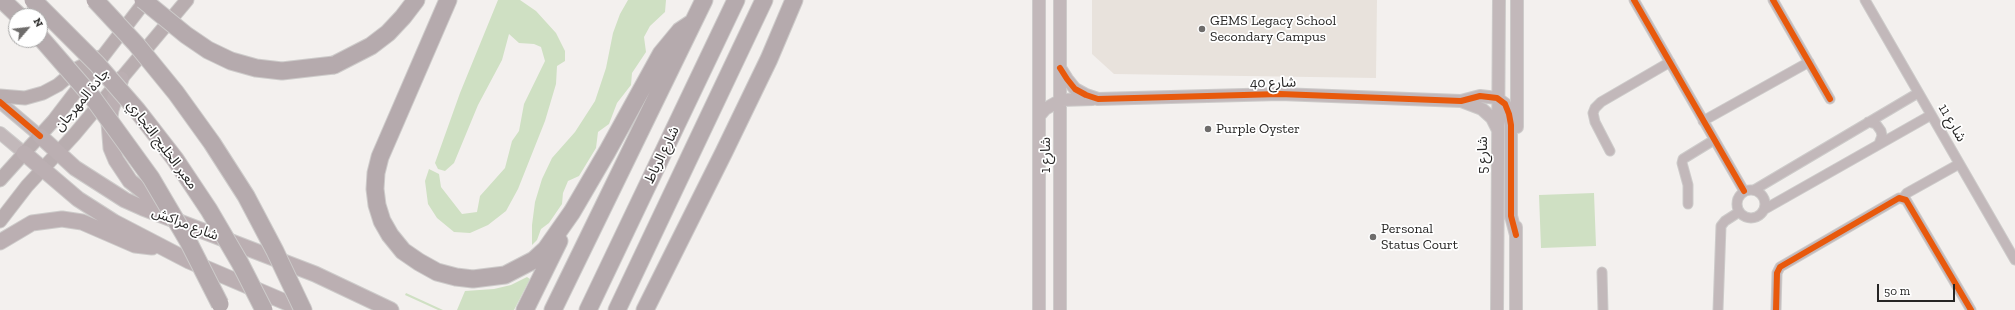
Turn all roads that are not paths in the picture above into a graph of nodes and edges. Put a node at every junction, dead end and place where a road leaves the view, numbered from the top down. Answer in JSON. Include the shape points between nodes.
{"nodes":[{"id":1,"x":2,"y":0,"type":"edge"},
{"id":2,"x":33,"y":0,"type":"edge"},
{"id":3,"x":95,"y":0,"type":"edge"},
{"id":4,"x":145,"y":0,"type":"edge"},
{"id":5,"x":187,"y":0,"type":"edge"},
{"id":6,"x":416,"y":0,"type":"edge"},
{"id":7,"x":448,"y":0,"type":"edge"},
{"id":8,"x":704,"y":0,"type":"edge"},
{"id":9,"x":736,"y":0,"type":"edge"},
{"id":10,"x":764,"y":0,"type":"edge"},
{"id":11,"x":794,"y":0,"type":"edge"},
{"id":12,"x":1039,"y":0,"type":"edge"},
{"id":13,"x":1060,"y":0,"type":"edge"},
{"id":14,"x":1499,"y":0,"type":"edge"},
{"id":15,"x":1517,"y":0,"type":"edge"},
{"id":16,"x":1773,"y":0,"type":"edge"},
{"id":17,"x":1865,"y":0,"type":"edge"},
{"id":18,"x":1636,"y":1,"type":"edge"},
{"id":19,"x":10,"y":8,"type":"edge"},
{"id":20,"x":692,"y":23,"type":"junction"},
{"id":21,"x":48,"y":46,"type":"edge"},
{"id":22,"x":107,"y":53,"type":"junction"},
{"id":23,"x":1670,"y":62,"type":"junction"},
{"id":24,"x":1809,"y":62,"type":"junction"},
{"id":25,"x":1060,"y":68,"type":"junction"},
{"id":26,"x":120,"y":79,"type":"junction"},
{"id":27,"x":1918,"y":93,"type":"junction"},
{"id":28,"x":0,"y":96,"type":"edge"},
{"id":29,"x":1497,"y":98,"type":"junction"},
{"id":30,"x":1098,"y":99,"type":"junction"},
{"id":31,"x":1830,"y":99,"type":"dead end"},
{"id":32,"x":1060,"y":100,"type":"junction"},
{"id":33,"x":1462,"y":101,"type":"junction"},
{"id":34,"x":0,"y":102,"type":"edge"},
{"id":35,"x":1931,"y":115,"type":"junction"},
{"id":36,"x":1039,"y":116,"type":"junction"},
{"id":37,"x":1703,"y":121,"type":"junction"},
{"id":38,"x":1868,"y":122,"type":"junction"},
{"id":39,"x":1498,"y":130,"type":"junction"},
{"id":40,"x":0,"y":133,"type":"edge"},
{"id":41,"x":40,"y":136,"type":"junction"},
{"id":42,"x":1714,"y":140,"type":"junction"},
{"id":43,"x":1879,"y":144,"type":"junction"},
{"id":44,"x":1610,"y":151,"type":"dead end"},
{"id":45,"x":58,"y":152,"type":"junction"},
{"id":46,"x":24,"y":153,"type":"junction"},
{"id":47,"x":1959,"y":164,"type":"junction"},
{"id":48,"x":42,"y":169,"type":"junction"},
{"id":49,"x":0,"y":180,"type":"edge"},
{"id":50,"x":1754,"y":190,"type":"junction"},
{"id":51,"x":1744,"y":192,"type":"junction"},
{"id":52,"x":1903,"y":198,"type":"junction"},
{"id":53,"x":1688,"y":204,"type":"dead end"},
{"id":54,"x":1765,"y":209,"type":"junction"},
{"id":55,"x":572,"y":212,"type":"junction"},
{"id":56,"x":1739,"y":212,"type":"junction"},
{"id":57,"x":0,"y":221,"type":"edge"},
{"id":58,"x":183,"y":223,"type":"junction"},
{"id":59,"x":1516,"y":235,"type":"junction"},
{"id":60,"x":0,"y":242,"type":"edge"},
{"id":61,"x":163,"y":248,"type":"junction"},
{"id":62,"x":1498,"y":253,"type":"junction"},
{"id":63,"x":2015,"y":260,"type":"edge"},
{"id":64,"x":1602,"y":272,"type":"dead end"},
{"id":65,"x":658,"y":282,"type":"junction"},
{"id":66,"x":221,"y":308,"type":"edge"},
{"id":67,"x":264,"y":310,"type":"edge"},
{"id":68,"x":303,"y":310,"type":"edge"},
{"id":69,"x":391,"y":310,"type":"edge"},
{"id":70,"x":526,"y":310,"type":"edge"},
{"id":71,"x":553,"y":310,"type":"edge"},
{"id":72,"x":588,"y":310,"type":"edge"},
{"id":73,"x":617,"y":310,"type":"edge"},
{"id":74,"x":645,"y":310,"type":"edge"},
{"id":75,"x":654,"y":310,"type":"edge"},
{"id":76,"x":1039,"y":310,"type":"edge"},
{"id":77,"x":1060,"y":310,"type":"edge"},
{"id":78,"x":1497,"y":310,"type":"edge"},
{"id":79,"x":1503,"y":310,"type":"edge"},
{"id":80,"x":1516,"y":310,"type":"edge"},
{"id":81,"x":1603,"y":310,"type":"edge"},
{"id":82,"x":1718,"y":310,"type":"edge"},
{"id":83,"x":1776,"y":310,"type":"edge"},
{"id":84,"x":1971,"y":310,"type":"edge"}],
"edges":[{"from":1,"to":19,"type":"highway"},
{"from":2,"to":67,"type":"highway","name":"معبر الخليج التجاري","bridge":true,"via":[[97,64],[138,110],[175,159],[209,210]]},
{"from":3,"to":68,"type":"highway","bridge":true,"via":[[176,93],[212,144],[246,196],[276,251]]},
{"from":4,"to":6,"type":"highway","bridge":true,"via":[[208,50],[231,61],[256,68],[282,71],[334,65],[371,46],[388,33]]},
{"from":4,"to":22,"type":"main road","name":"جادة المهرجان"},
{"from":5,"to":26,"type":"main road","name":"جادة المهرجان"},
{"from":7,"to":55,"type":"highway","via":[[380,157],[376,173],[377,205],[390,235],[403,251],[437,272],[456,278],[489,278],[505,275],[534,260],[549,245]]},
{"from":8,"to":20,"type":"highway"},
{"from":9,"to":72,"type":"highway","name":"شارع الرباط"},
{"from":10,"to":73,"type":"highway","name":"شارع الرباط"},
{"from":11,"to":65,"type":"highway","via":[[769,59]]},
{"from":12,"to":36,"type":"street","name":"شارع 1"},
{"from":13,"to":25,"type":"street","name":"شارع 1"},
{"from":14,"to":29,"type":"street","name":"شارع 5"},
{"from":15,"to":59,"type":"street"},
{"from":16,"to":24,"type":"street"},
{"from":17,"to":27,"type":"street","name":"شارع 11"},
{"from":18,"to":23,"type":"street"},
{"from":20,"to":55,"type":"highway","via":[[680,31],[661,54],[642,92]]},
{"from":20,"to":71,"type":"highway"},
{"from":21,"to":66,"type":"highway","bridge":true,"via":[[93,98],[151,178],[188,241]]},
{"from":22,"to":28,"type":"main road","via":[[78,68],[58,85],[43,93],[25,98]]},
{"from":22,"to":41,"type":"main road","name":"جادة المهرجان"},
{"from":23,"to":37,"type":"street"},
{"from":23,"to":44,"type":"street","via":[[1595,108],[1595,122]]},
{"from":24,"to":31,"type":"street"},
{"from":24,"to":37,"type":"street"},
{"from":25,"to":30,"type":"street","name":"شارع 40","via":[[1075,89]]},
{"from":25,"to":32,"type":"street","name":"شارع 1"},
{"from":26,"to":45,"type":"main road","name":"جادة المهرجان"},
{"from":26,"to":58,"type":"main road","via":[[109,123],[116,160],[130,181]]},
{"from":27,"to":35,"type":"street","name":"شارع 11"},
{"from":27,"to":38,"type":"street"},
{"from":29,"to":33,"type":"street","name":"شارع 40","via":[[1480,96]]},
{"from":29,"to":39,"type":"street","name":"شارع 5"},
{"from":29,"to":59,"type":"street","via":[[1505,104],[1511,124],[1511,216]]},
{"from":30,"to":32,"type":"street"},
{"from":30,"to":33,"type":"street","name":"شارع 40","via":[[1280,94]]},
{"from":32,"to":36,"type":"street"},
{"from":32,"to":77,"type":"street","name":"شارع 1"},
{"from":33,"to":39,"type":"street","via":[[1482,109],[1492,118]]},
{"from":34,"to":41,"type":"street","name":"شارع مراكش"},
{"from":35,"to":43,"type":"street"},
{"from":35,"to":47,"type":"street","name":"شارع 11"},
{"from":36,"to":76,"type":"street","name":"شارع 1"},
{"from":37,"to":42,"type":"street"},
{"from":38,"to":43,"type":"street","via":[[1876,124],[1881,131]]},
{"from":38,"to":50,"type":"street"},
{"from":39,"to":62,"type":"street","name":"شارع 5"},
{"from":40,"to":46,"type":"street","name":"شارع مراكش"},
{"from":41,"to":45,"type":"main road","name":"شارع مراكش"},
{"from":41,"to":46,"type":"main road","name":"جادة المهرجان"},
{"from":42,"to":51,"type":"street"},
{"from":42,"to":53,"type":"street","via":[[1683,159],[1688,185]]},
{"from":43,"to":54,"type":"street"},
{"from":45,"to":48,"type":"main road","name":"جادة المهرجان"},
{"from":45,"to":58,"type":"main road","name":"شارع مراكش","via":[[75,168],[108,190]]},
{"from":46,"to":48,"type":"main road","name":"شارع مراكش"},
{"from":46,"to":49,"type":"main road","name":"جادة المهرجان"},
{"from":47,"to":52,"type":"street","via":[[1907,193]]},
{"from":47,"to":63,"type":"street","name":"شارع 11"},
{"from":48,"to":57,"type":"main road","name":"جادة المهرجان"},
{"from":48,"to":61,"type":"main road","name":"شارع مراكش","via":[[96,211]]},
{"from":50,"to":51,"type":"street"},
{"from":50,"to":54,"type":"street","via":[[1765,199]]},
{"from":51,"to":56,"type":"street","via":[[1738,198]]},
{"from":52,"to":83,"type":"street","via":[[1896,199],[1780,267],[1777,273]]},
{"from":52,"to":84,"type":"street"},
{"from":54,"to":56,"type":"street","via":[[1756,218],[1746,218]]},
{"from":55,"to":70,"type":"highway"},
{"from":56,"to":82,"type":"street","via":[[1721,226]]},
{"from":58,"to":69,"type":"main road","name":"شارع مراكش","via":[[315,274]]},
{"from":59,"to":80,"type":"street"},
{"from":60,"to":61,"type":"main road","via":[[32,223],[62,218],[82,222],[135,245]]},
{"from":61,"to":68,"type":"main road","name":"شارع مراكش"},
{"from":62,"to":78,"type":"street","name":"شارع 5"},
{"from":62,"to":79,"type":"street"},
{"from":64,"to":81,"type":"street"},
{"from":65,"to":74,"type":"highway"},
{"from":65,"to":75,"type":"highway"}]}
